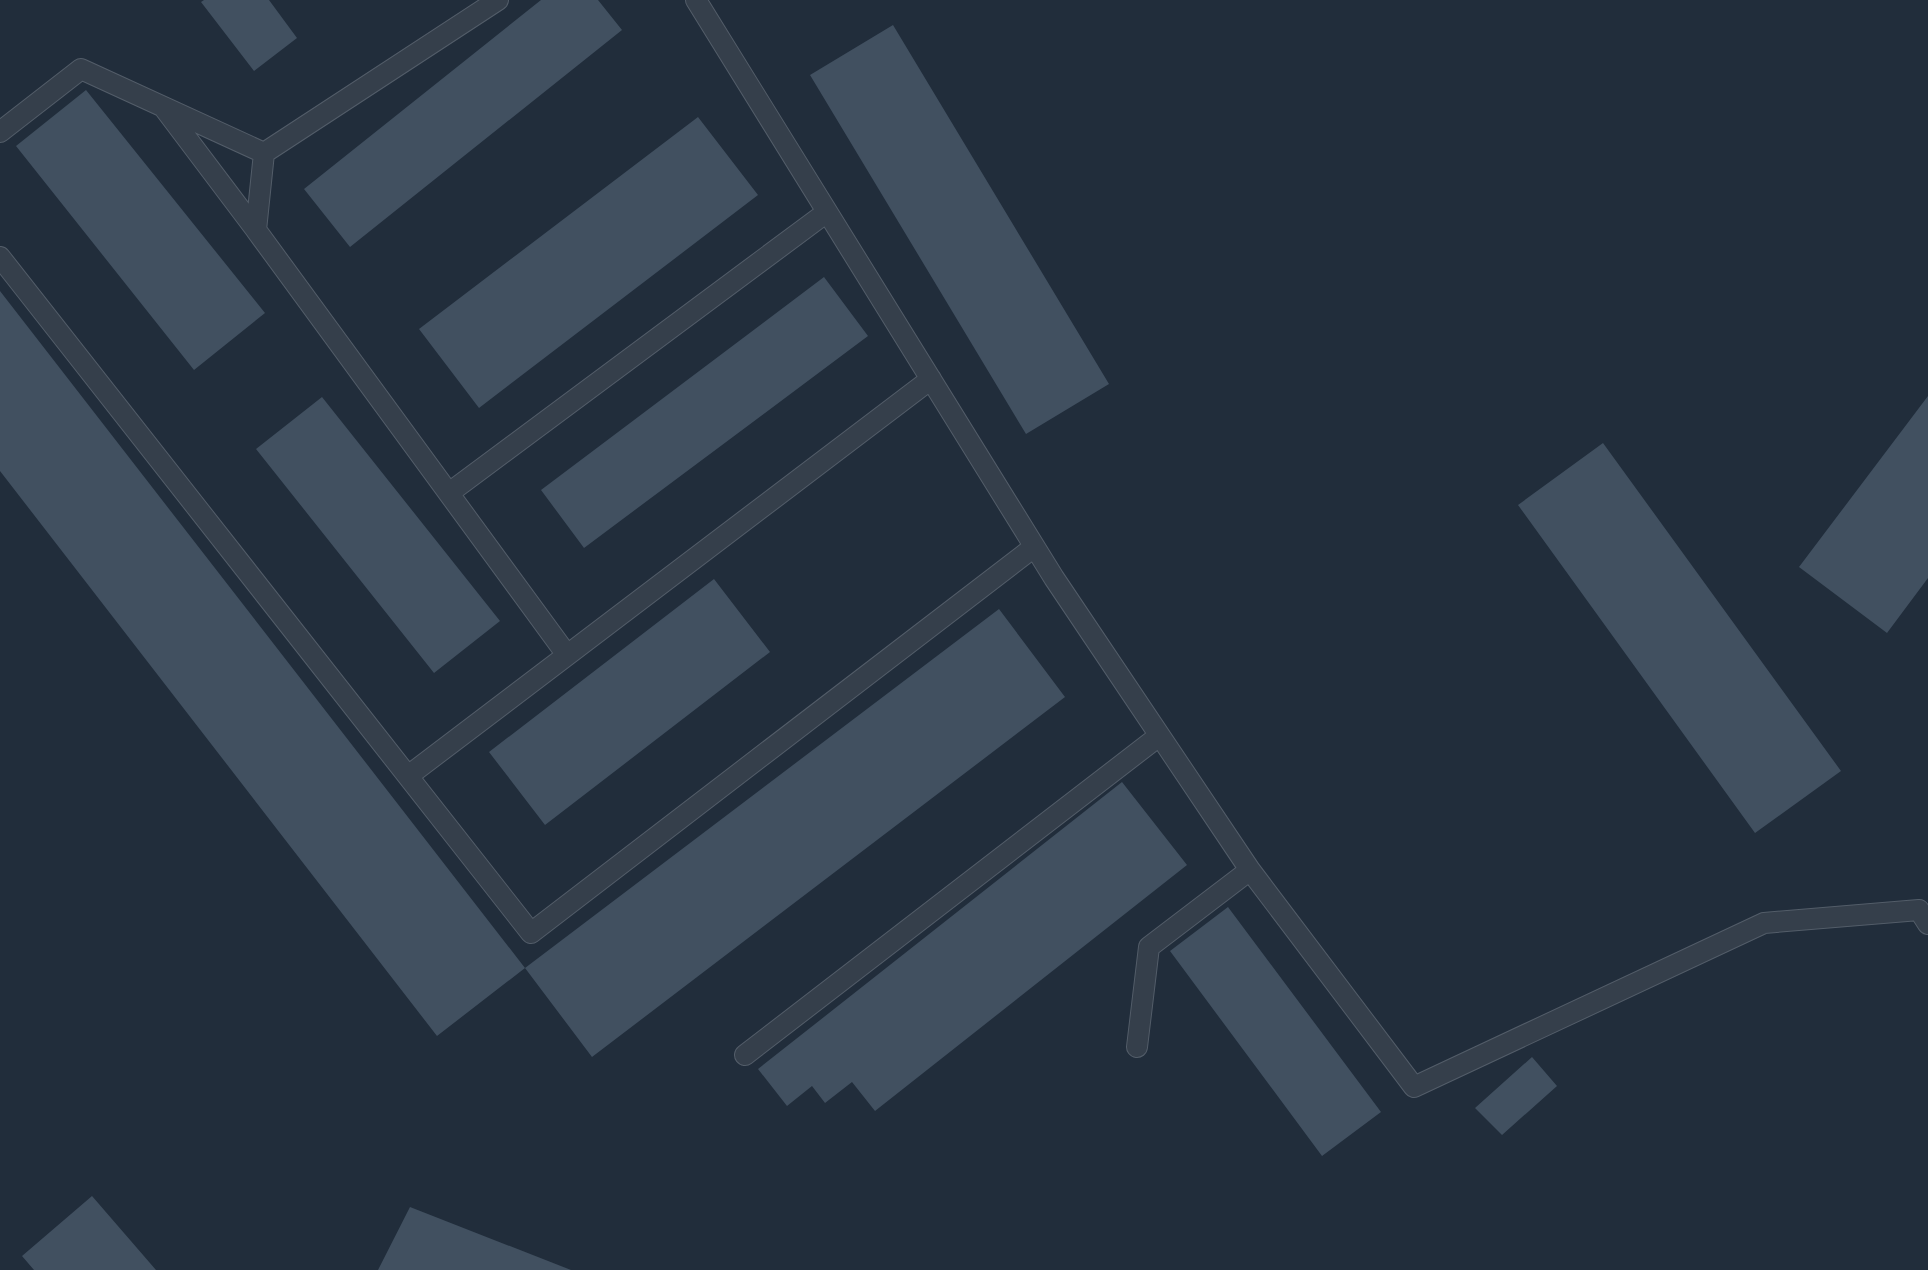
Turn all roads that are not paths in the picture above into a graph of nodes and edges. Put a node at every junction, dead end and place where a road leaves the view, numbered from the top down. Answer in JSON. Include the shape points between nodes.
{"nodes":[{"id":1,"x":498,"y":0,"type":"edge"},
{"id":2,"x":696,"y":0,"type":"edge"},
{"id":3,"x":163,"y":107,"type":"junction"},
{"id":4,"x":0,"y":132,"type":"edge"},
{"id":5,"x":264,"y":153,"type":"junction"},
{"id":6,"x":827,"y":212,"type":"junction"},
{"id":7,"x":256,"y":230,"type":"junction"},
{"id":8,"x":0,"y":257,"type":"edge"},
{"id":9,"x":931,"y":379,"type":"junction"},
{"id":10,"x":449,"y":493,"type":"junction"},
{"id":11,"x":1034,"y":547,"type":"junction"},
{"id":12,"x":567,"y":655,"type":"junction"},
{"id":13,"x":1159,"y":736,"type":"junction"},
{"id":14,"x":408,"y":776,"type":"junction"},
{"id":15,"x":1250,"y":870,"type":"junction"},
{"id":16,"x":1928,"y":924,"type":"edge"},
{"id":17,"x":1137,"y":1047,"type":"dead end"},
{"id":18,"x":745,"y":1055,"type":"dead end"}],
"edges":[{"from":1,"to":5,"type":"lane"},
{"from":2,"to":6,"type":"lane"},
{"from":3,"to":4,"type":"lane","via":[[81,69]]},
{"from":3,"to":5,"type":"lane"},
{"from":3,"to":7,"type":"lane"},
{"from":5,"to":7,"type":"lane"},
{"from":6,"to":9,"type":"lane"},
{"from":6,"to":10,"type":"lane"},
{"from":7,"to":10,"type":"lane"},
{"from":8,"to":14,"type":"lane"},
{"from":9,"to":11,"type":"lane"},
{"from":9,"to":12,"type":"lane"},
{"from":10,"to":12,"type":"lane"},
{"from":11,"to":13,"type":"lane"},
{"from":11,"to":14,"type":"lane","via":[[531,933]]},
{"from":12,"to":14,"type":"lane"},
{"from":13,"to":15,"type":"lane"},
{"from":13,"to":18,"type":"lane"},
{"from":15,"to":16,"type":"lane","via":[[1414,1087],[1764,923],[1919,910]]},
{"from":15,"to":17,"type":"lane","via":[[1149,947]]}]}
